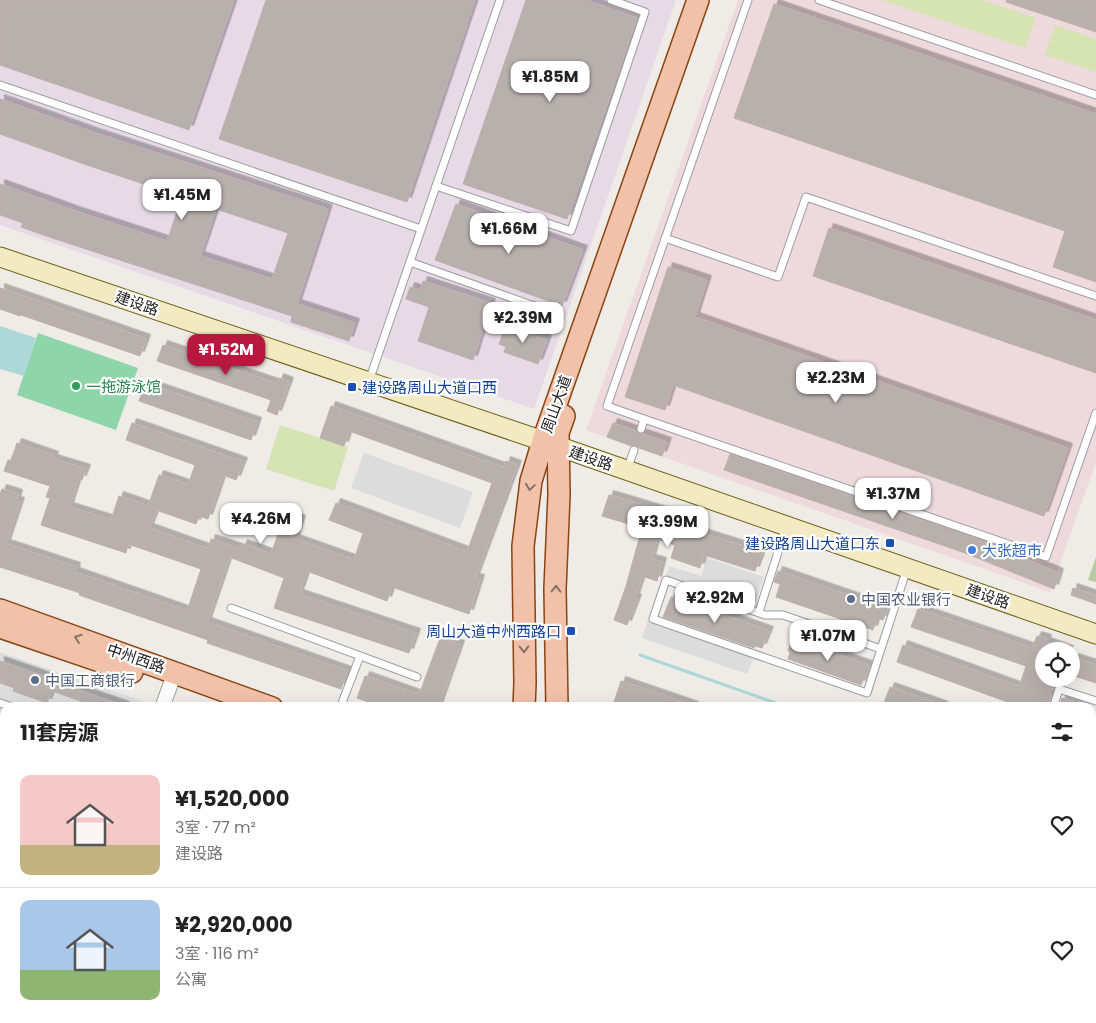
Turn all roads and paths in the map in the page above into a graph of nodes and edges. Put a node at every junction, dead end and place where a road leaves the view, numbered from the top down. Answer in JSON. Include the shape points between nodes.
{"nodes":[{"id":1,"x":500,"y":0,"type":"edge"},
{"id":2,"x":611,"y":0,"type":"edge"},
{"id":3,"x":698,"y":0,"type":"edge"},
{"id":4,"x":709,"y":0,"type":"edge"},
{"id":5,"x":748,"y":0,"type":"edge"},
{"id":6,"x":819,"y":0,"type":"edge"},
{"id":7,"x":0,"y":85,"type":"edge"},
{"id":8,"x":1096,"y":94,"type":"edge"},
{"id":9,"x":436,"y":186,"type":"junction"},
{"id":10,"x":422,"y":229,"type":"junction"},
{"id":11,"x":665,"y":238,"type":"junction"},
{"id":12,"x":0,"y":247,"type":"edge"},
{"id":13,"x":0,"y":257,"type":"edge"},
{"id":14,"x":410,"y":262,"type":"junction"},
{"id":15,"x":1096,"y":296,"type":"edge"},
{"id":16,"x":557,"y":314,"type":"dead end"},
{"id":17,"x":370,"y":377,"type":"junction"},
{"id":18,"x":1096,"y":413,"type":"edge"},
{"id":19,"x":644,"y":419,"type":"junction"},
{"id":20,"x":640,"y":429,"type":"dead end"},
{"id":21,"x":552,"y":438,"type":"junction"},
{"id":22,"x":630,"y":460,"type":"junction"},
{"id":23,"x":787,"y":526,"type":"junction"},
{"id":24,"x":907,"y":568,"type":"junction"},
{"id":25,"x":230,"y":608,"type":"dead end"},
{"id":26,"x":0,"y":610,"type":"edge"},
{"id":27,"x":759,"y":612,"type":"junction"},
{"id":28,"x":1096,"y":621,"type":"edge"},
{"id":29,"x":0,"y":627,"type":"edge"},
{"id":30,"x":1096,"y":634,"type":"edge"},
{"id":31,"x":881,"y":649,"type":"junction"},
{"id":32,"x":360,"y":656,"type":"junction"},
{"id":33,"x":416,"y":677,"type":"dead end"},
{"id":34,"x":172,"y":679,"type":"junction"},
{"id":35,"x":1096,"y":701,"type":"edge"},
{"id":36,"x":164,"y":702,"type":"edge"},
{"id":37,"x":221,"y":702,"type":"edge"},
{"id":38,"x":251,"y":702,"type":"edge"},
{"id":39,"x":342,"y":702,"type":"edge"},
{"id":40,"x":524,"y":702,"type":"edge"},
{"id":41,"x":557,"y":702,"type":"edge"},
{"id":42,"x":1055,"y":702,"type":"edge"}],
"edges":[{"from":1,"to":9,"type":"lane"},
{"from":2,"to":9,"type":"lane","via":[[645,12],[571,231]]},
{"from":3,"to":21,"type":"main road","name":"周山大道"},
{"from":4,"to":21,"type":"main road","name":"周山大道"},
{"from":5,"to":11,"type":"lane"},
{"from":6,"to":8,"type":"lane"},
{"from":7,"to":10,"type":"lane"},
{"from":9,"to":10,"type":"lane"},
{"from":10,"to":14,"type":"lane"},
{"from":11,"to":15,"type":"lane","via":[[778,277],[806,197]]},
{"from":11,"to":19,"type":"lane","via":[[607,406]]},
{"from":12,"to":17,"type":"street","name":"建设路"},
{"from":13,"to":17,"type":"street","name":"建设路"},
{"from":14,"to":16,"type":"lane"},
{"from":14,"to":17,"type":"lane"},
{"from":17,"to":21,"type":"street","name":"建设路"},
{"from":18,"to":19,"type":"lane","via":[[1046,557]]},
{"from":19,"to":20,"type":"lane"},
{"from":21,"to":22,"type":"street","name":"建设路"},
{"from":21,"to":40,"type":"main road","name":"周山大道","one_way":true,"via":[[531,481],[522,546]]},
{"from":41,"to":21,"type":"main road","name":"周山大道","one_way":true,"via":[[555,589],[559,494]]},
{"from":22,"to":23,"type":"street","name":"建设路"},
{"from":22,"to":28,"type":"street","name":"建设路"},
{"from":23,"to":24,"type":"street","name":"建设路"},
{"from":23,"to":27,"type":"lane"},
{"from":24,"to":30,"type":"street","name":"建设路"},
{"from":24,"to":31,"type":"lane"},
{"from":25,"to":32,"type":"lane"},
{"from":34,"to":26,"type":"main road","name":"中州西路","one_way":true},
{"from":27,"to":31,"type":"lane","via":[[783,615]]},
{"from":27,"to":31,"type":"lane","via":[[666,580],[653,619],[867,693]]},
{"from":29,"to":34,"type":"main road","name":"中州西路"},
{"from":32,"to":33,"type":"lane"},
{"from":32,"to":39,"type":"lane"},
{"from":34,"to":36,"type":"street"},
{"from":34,"to":37,"type":"main road","name":"中州西路"},
{"from":34,"to":38,"type":"main road","name":"中州西路"},
{"from":35,"to":42,"type":"lane","via":[[1059,688]]}]}
